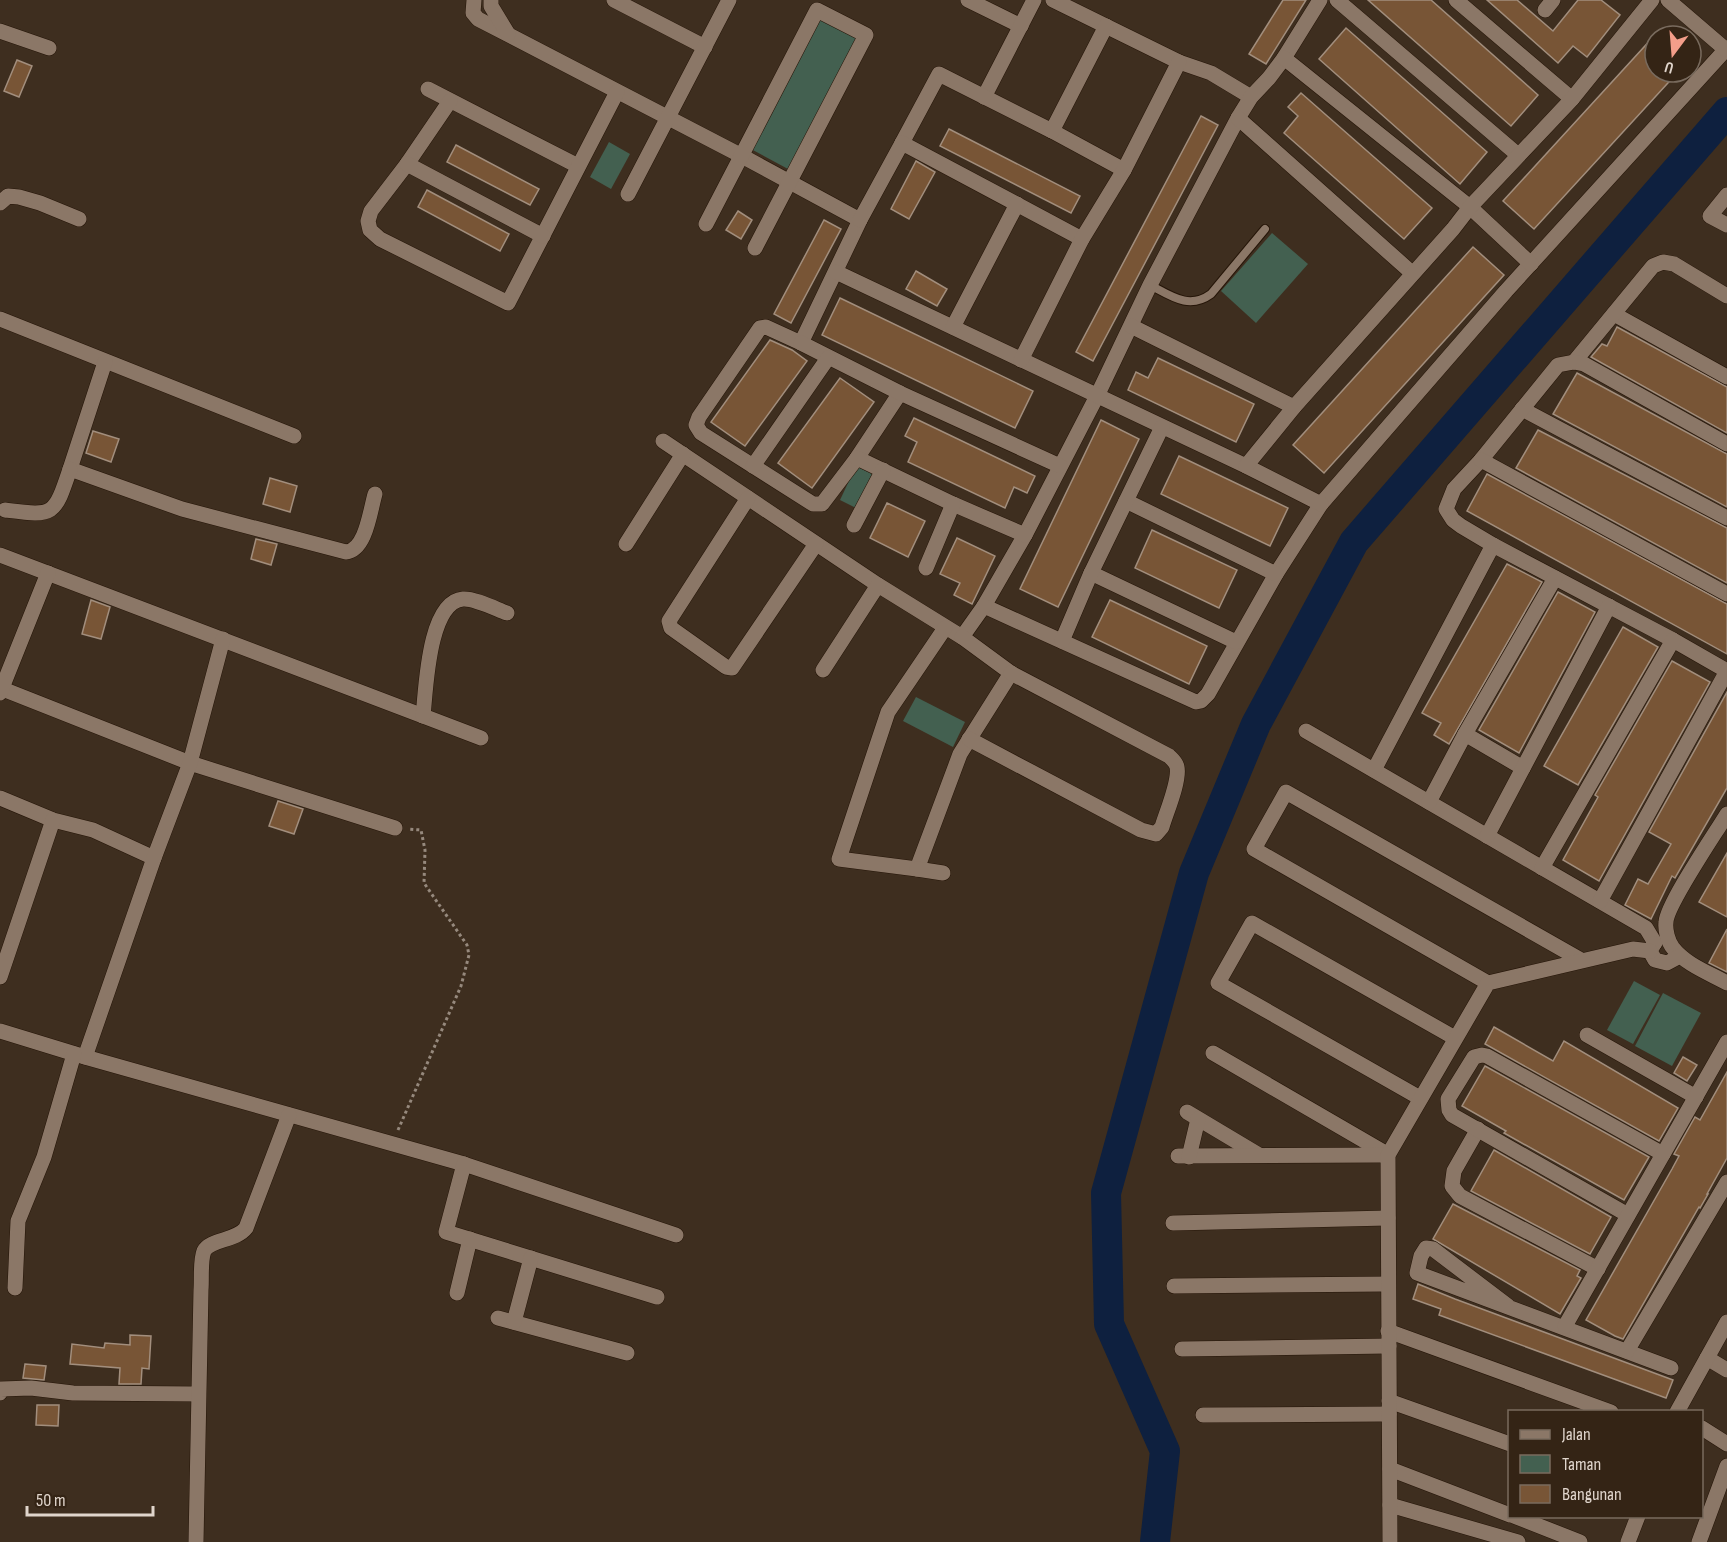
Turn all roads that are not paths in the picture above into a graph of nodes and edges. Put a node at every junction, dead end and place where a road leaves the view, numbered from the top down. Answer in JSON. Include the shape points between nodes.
{"nodes":[{"id":1,"x":473,"y":0,"type":"edge"},
{"id":2,"x":491,"y":0,"type":"edge"},
{"id":3,"x":614,"y":0,"type":"edge"},
{"id":4,"x":729,"y":0,"type":"edge"},
{"id":5,"x":968,"y":0,"type":"edge"},
{"id":6,"x":1034,"y":0,"type":"edge"},
{"id":7,"x":1053,"y":0,"type":"edge"},
{"id":8,"x":1320,"y":0,"type":"edge"},
{"id":9,"x":1336,"y":0,"type":"edge"},
{"id":10,"x":1456,"y":0,"type":"edge"},
{"id":11,"x":1652,"y":0,"type":"edge"},
{"id":12,"x":1668,"y":0,"type":"edge"},
{"id":13,"x":1021,"y":26,"type":"junction"},
{"id":14,"x":1106,"y":26,"type":"junction"},
{"id":15,"x":0,"y":31,"type":"edge"},
{"id":16,"x":509,"y":35,"type":"junction"},
{"id":17,"x":705,"y":47,"type":"junction"},
{"id":18,"x":49,"y":48,"type":"dead end"},
{"id":19,"x":1726,"y":48,"type":"edge"},
{"id":20,"x":1284,"y":58,"type":"junction"},
{"id":21,"x":1179,"y":62,"type":"junction"},
{"id":22,"x":428,"y":89,"type":"dead end"},
{"id":23,"x":617,"y":92,"type":"junction"},
{"id":24,"x":1251,"y":97,"type":"junction"},
{"id":25,"x":984,"y":98,"type":"junction"},
{"id":26,"x":1572,"y":99,"type":"junction"},
{"id":27,"x":450,"y":101,"type":"junction"},
{"id":28,"x":667,"y":118,"type":"junction"},
{"id":29,"x":1238,"y":118,"type":"junction"},
{"id":30,"x":1052,"y":131,"type":"junction"},
{"id":31,"x":902,"y":143,"type":"junction"},
{"id":32,"x":740,"y":155,"type":"junction"},
{"id":33,"x":1518,"y":155,"type":"junction"},
{"id":34,"x":407,"y":164,"type":"junction"},
{"id":35,"x":578,"y":166,"type":"junction"},
{"id":36,"x":1124,"y":170,"type":"junction"},
{"id":37,"x":789,"y":183,"type":"junction"},
{"id":38,"x":628,"y":194,"type":"dead end"},
{"id":39,"x":1727,"y":195,"type":"edge"},
{"id":40,"x":0,"y":203,"type":"edge"},
{"id":41,"x":1017,"y":204,"type":"junction"},
{"id":42,"x":1470,"y":207,"type":"junction"},
{"id":43,"x":79,"y":219,"type":"dead end"},
{"id":44,"x":860,"y":220,"type":"junction"},
{"id":45,"x":706,"y":224,"type":"dead end"},
{"id":46,"x":1727,"y":225,"type":"edge"},
{"id":47,"x":1265,"y":229,"type":"dead end"},
{"id":48,"x":543,"y":236,"type":"junction"},
{"id":49,"x":1082,"y":238,"type":"junction"},
{"id":50,"x":755,"y":248,"type":"dead end"},
{"id":51,"x":1532,"y":264,"type":"junction"},
{"id":52,"x":836,"y":272,"type":"junction"},
{"id":53,"x":1412,"y":273,"type":"junction"},
{"id":54,"x":1150,"y":285,"type":"junction"},
{"id":55,"x":1727,"y":296,"type":"edge"},
{"id":56,"x":1614,"y":314,"type":"junction"},
{"id":57,"x":0,"y":320,"type":"edge"},
{"id":58,"x":1131,"y":326,"type":"junction"},
{"id":59,"x":953,"y":327,"type":"junction"},
{"id":60,"x":801,"y":343,"type":"junction"},
{"id":61,"x":828,"y":358,"type":"junction"},
{"id":62,"x":1022,"y":360,"type":"junction"},
{"id":63,"x":105,"y":362,"type":"junction"},
{"id":64,"x":1574,"y":362,"type":"junction"},
{"id":65,"x":1727,"y":377,"type":"edge"},
{"id":66,"x":900,"y":393,"type":"junction"},
{"id":67,"x":1097,"y":396,"type":"junction"},
{"id":68,"x":1294,"y":407,"type":"junction"},
{"id":69,"x":1522,"y":410,"type":"junction"},
{"id":70,"x":1162,"y":427,"type":"junction"},
{"id":71,"x":294,"y":436,"type":"dead end"},
{"id":72,"x":663,"y":441,"type":"dead end"},
{"id":73,"x":1727,"y":444,"type":"edge"},
{"id":74,"x":683,"y":454,"type":"junction"},
{"id":75,"x":857,"y":458,"type":"junction"},
{"id":76,"x":1481,"y":460,"type":"junction"},
{"id":77,"x":753,"y":466,"type":"junction"},
{"id":78,"x":1060,"y":466,"type":"junction"},
{"id":79,"x":1246,"y":466,"type":"junction"},
{"id":80,"x":70,"y":469,"type":"junction"},
{"id":81,"x":883,"y":470,"type":"junction"},
{"id":82,"x":375,"y":494,"type":"dead end"},
{"id":83,"x":748,"y":498,"type":"junction"},
{"id":84,"x":1126,"y":501,"type":"junction"},
{"id":85,"x":953,"y":504,"type":"junction"},
{"id":86,"x":1321,"y":504,"type":"junction"},
{"id":87,"x":5,"y":510,"type":"dead end"},
{"id":88,"x":1727,"y":518,"type":"edge"},
{"id":89,"x":854,"y":525,"type":"dead end"},
{"id":90,"x":1025,"y":535,"type":"junction"},
{"id":91,"x":626,"y":544,"type":"dead end"},
{"id":92,"x":816,"y":544,"type":"junction"},
{"id":93,"x":1493,"y":545,"type":"junction"},
{"id":94,"x":0,"y":555,"type":"edge"},
{"id":95,"x":926,"y":568,"type":"dead end"},
{"id":96,"x":48,"y":573,"type":"junction"},
{"id":97,"x":1091,"y":573,"type":"junction"},
{"id":98,"x":1276,"y":574,"type":"junction"},
{"id":99,"x":1555,"y":578,"type":"junction"},
{"id":100,"x":878,"y":585,"type":"junction"},
{"id":101,"x":1727,"y":594,"type":"edge"},
{"id":102,"x":984,"y":606,"type":"junction"},
{"id":103,"x":1609,"y":606,"type":"junction"},
{"id":104,"x":507,"y":613,"type":"dead end"},
{"id":105,"x":945,"y":628,"type":"junction"},
{"id":106,"x":962,"y":637,"type":"junction"},
{"id":107,"x":223,"y":639,"type":"junction"},
{"id":108,"x":1673,"y":640,"type":"junction"},
{"id":109,"x":1062,"y":641,"type":"junction"},
{"id":110,"x":1236,"y":642,"type":"junction"},
{"id":111,"x":824,"y":670,"type":"dead end"},
{"id":112,"x":1727,"y":671,"type":"edge"},
{"id":113,"x":1011,"y":673,"type":"junction"},
{"id":114,"x":1,"y":690,"type":"edge"},
{"id":115,"x":423,"y":716,"type":"junction"},
{"id":116,"x":1306,"y":731,"type":"dead end"},
{"id":117,"x":1465,"y":734,"type":"junction"},
{"id":118,"x":481,"y":738,"type":"dead end"},
{"id":119,"x":969,"y":739,"type":"junction"},
{"id":120,"x":190,"y":763,"type":"junction"},
{"id":121,"x":1523,"y":768,"type":"junction"},
{"id":122,"x":1374,"y":770,"type":"junction"},
{"id":123,"x":0,"y":798,"type":"edge"},
{"id":124,"x":1429,"y":802,"type":"junction"},
{"id":125,"x":1727,"y":814,"type":"edge"},
{"id":126,"x":53,"y":820,"type":"junction"},
{"id":127,"x":394,"y":828,"type":"road end"},
{"id":128,"x":1487,"y":836,"type":"junction"},
{"id":129,"x":154,"y":858,"type":"junction"},
{"id":130,"x":1542,"y":868,"type":"junction"},
{"id":131,"x":917,"y":869,"type":"junction"},
{"id":132,"x":943,"y":873,"type":"dead end"},
{"id":133,"x":1600,"y":901,"type":"junction"},
{"id":134,"x":1657,"y":943,"type":"junction"},
{"id":135,"x":1680,"y":956,"type":"junction"},
{"id":136,"x":1581,"y":960,"type":"junction"},
{"id":137,"x":0,"y":977,"type":"edge"},
{"id":138,"x":1488,"y":982,"type":"junction"},
{"id":139,"x":1727,"y":983,"type":"edge"},
{"id":140,"x":0,"y":1031,"type":"edge"},
{"id":141,"x":1587,"y":1035,"type":"dead end"},
{"id":142,"x":1455,"y":1038,"type":"junction"},
{"id":143,"x":1727,"y":1042,"type":"edge"},
{"id":144,"x":1213,"y":1053,"type":"dead end"},
{"id":145,"x":80,"y":1056,"type":"junction"},
{"id":146,"x":1696,"y":1097,"type":"junction"},
{"id":147,"x":1420,"y":1098,"type":"junction"},
{"id":148,"x":289,"y":1115,"type":"junction"},
{"id":149,"x":1478,"y":1129,"type":"junction"},
{"id":150,"x":1663,"y":1154,"type":"junction"},
{"id":151,"x":1388,"y":1155,"type":"junction"},
{"id":152,"x":1260,"y":1156,"type":"junction"},
{"id":153,"x":464,"y":1164,"type":"junction"},
{"id":154,"x":1727,"y":1182,"type":"edge"},
{"id":155,"x":1628,"y":1215,"type":"junction"},
{"id":156,"x":1388,"y":1218,"type":"junction"},
{"id":157,"x":1173,"y":1223,"type":"dead end"},
{"id":158,"x":676,"y":1235,"type":"dead end"},
{"id":159,"x":470,"y":1239,"type":"junction"},
{"id":160,"x":531,"y":1258,"type":"junction"},
{"id":161,"x":1598,"y":1269,"type":"junction"},
{"id":162,"x":1388,"y":1284,"type":"junction"},
{"id":163,"x":1174,"y":1286,"type":"dead end"},
{"id":164,"x":15,"y":1288,"type":"dead end"},
{"id":165,"x":457,"y":1293,"type":"dead end"},
{"id":166,"x":657,"y":1297,"type":"dead end"},
{"id":167,"x":1508,"y":1306,"type":"junction"},
{"id":168,"x":498,"y":1317,"type":"dead end"},
{"id":169,"x":514,"y":1322,"type":"junction"},
{"id":170,"x":1727,"y":1322,"type":"edge"},
{"id":171,"x":1565,"y":1326,"type":"junction"},
{"id":172,"x":1388,"y":1330,"type":"junction"},
{"id":173,"x":1389,"y":1346,"type":"junction"},
{"id":174,"x":1182,"y":1348,"type":"dead end"},
{"id":175,"x":1627,"y":1351,"type":"junction"},
{"id":176,"x":627,"y":1353,"type":"dead end"},
{"id":177,"x":1707,"y":1358,"type":"junction"},
{"id":178,"x":1671,"y":1368,"type":"dead end"},
{"id":179,"x":1727,"y":1370,"type":"edge"},
{"id":180,"x":0,"y":1390,"type":"edge"},
{"id":181,"x":198,"y":1394,"type":"junction"},
{"id":182,"x":1389,"y":1408,"type":"junction"},
{"id":183,"x":1606,"y":1410,"type":"edge"},
{"id":184,"x":1678,"y":1410,"type":"edge"},
{"id":185,"x":1203,"y":1415,"type":"dead end"},
{"id":186,"x":1703,"y":1429,"type":"edge"},
{"id":187,"x":1508,"y":1444,"type":"edge"},
{"id":188,"x":1727,"y":1444,"type":"edge"},
{"id":189,"x":1727,"y":1466,"type":"edge"},
{"id":190,"x":1390,"y":1469,"type":"junction"},
{"id":191,"x":1390,"y":1505,"type":"junction"},
{"id":192,"x":1508,"y":1515,"type":"edge"},
{"id":193,"x":1519,"y":1518,"type":"edge"},
{"id":194,"x":1637,"y":1518,"type":"edge"},
{"id":195,"x":196,"y":1542,"type":"edge"},
{"id":196,"x":1390,"y":1542,"type":"edge"},
{"id":197,"x":1518,"y":1542,"type":"edge"},
{"id":198,"x":1580,"y":1542,"type":"edge"},
{"id":199,"x":1628,"y":1542,"type":"edge"},
{"id":200,"x":1699,"y":1542,"type":"edge"}],
"edges":[{"from":1,"to":16,"type":"street","via":[[473,12],[478,19]]},
{"from":2,"to":16,"type":"street"},
{"from":3,"to":17,"type":"street"},
{"from":4,"to":17,"type":"street"},
{"from":5,"to":13,"type":"street"},
{"from":6,"to":13,"type":"street"},
{"from":7,"to":14,"type":"street"},
{"from":8,"to":20,"type":"street"},
{"from":9,"to":33,"type":"street"},
{"from":10,"to":26,"type":"street"},
{"from":11,"to":26,"type":"street"},
{"from":12,"to":19,"type":"street"},
{"from":13,"to":25,"type":"street"},
{"from":14,"to":21,"type":"street"},
{"from":14,"to":30,"type":"street"},
{"from":15,"to":18,"type":"street"},
{"from":16,"to":23,"type":"street"},
{"from":17,"to":28,"type":"street"},
{"from":19,"to":51,"type":"street"},
{"from":20,"to":24,"type":"street"},
{"from":20,"to":42,"type":"street"},
{"from":21,"to":24,"type":"street","via":[[1211,73]]},
{"from":21,"to":36,"type":"street"},
{"from":22,"to":27,"type":"street"},
{"from":23,"to":28,"type":"street"},
{"from":23,"to":35,"type":"street"},
{"from":24,"to":29,"type":"street"},
{"from":25,"to":30,"type":"street"},
{"from":25,"to":31,"type":"street","via":[[939,74]]},
{"from":26,"to":33,"type":"street"},
{"from":27,"to":34,"type":"street"},
{"from":27,"to":35,"type":"street"},
{"from":28,"to":32,"type":"street"},
{"from":28,"to":38,"type":"street"},
{"from":29,"to":53,"type":"street"},
{"from":29,"to":54,"type":"street"},
{"from":30,"to":36,"type":"street"},
{"from":31,"to":41,"type":"street"},
{"from":31,"to":44,"type":"street"},
{"from":32,"to":37,"type":"street"},
{"from":32,"to":37,"type":"street","via":[[817,10],[866,35]]},
{"from":32,"to":45,"type":"street"},
{"from":33,"to":42,"type":"street"},
{"from":34,"to":48,"type":"street"},
{"from":34,"to":48,"type":"street","via":[[371,211],[370,230],[380,239],[508,303]]},
{"from":35,"to":48,"type":"street"},
{"from":36,"to":49,"type":"street"},
{"from":37,"to":44,"type":"street"},
{"from":37,"to":50,"type":"street"},
{"from":39,"to":46,"type":"street","via":[[1710,216]]},
{"from":40,"to":43,"type":"street","via":[[8,196],[19,197]]},
{"from":41,"to":49,"type":"street"},
{"from":41,"to":59,"type":"street"},
{"from":42,"to":51,"type":"street"},
{"from":42,"to":53,"type":"street"},
{"from":44,"to":52,"type":"street"},
{"from":47,"to":54,"type":"lane","via":[[1203,300],[1173,298]]},
{"from":49,"to":62,"type":"street"},
{"from":51,"to":86,"type":"street"},
{"from":52,"to":59,"type":"street"},
{"from":52,"to":60,"type":"street"},
{"from":53,"to":68,"type":"street"},
{"from":54,"to":58,"type":"street"},
{"from":55,"to":56,"type":"street","via":[[1674,264],[1663,262],[1653,266]]},
{"from":56,"to":64,"type":"street"},
{"from":56,"to":65,"type":"street"},
{"from":57,"to":63,"type":"street"},
{"from":58,"to":67,"type":"street"},
{"from":58,"to":68,"type":"street"},
{"from":59,"to":62,"type":"street"},
{"from":60,"to":61,"type":"street"},
{"from":60,"to":77,"type":"street","via":[[766,327],[760,328],[699,417],[696,425],[701,433]]},
{"from":61,"to":66,"type":"street"},
{"from":61,"to":77,"type":"street"},
{"from":62,"to":67,"type":"street"},
{"from":63,"to":71,"type":"street"},
{"from":63,"to":80,"type":"street"},
{"from":64,"to":69,"type":"street","via":[[1557,365]]},
{"from":64,"to":73,"type":"street","via":[[1606,375]]},
{"from":66,"to":75,"type":"street"},
{"from":66,"to":78,"type":"street"},
{"from":67,"to":70,"type":"street"},
{"from":67,"to":78,"type":"street"},
{"from":68,"to":79,"type":"street"},
{"from":69,"to":76,"type":"street"},
{"from":69,"to":88,"type":"street"},
{"from":70,"to":79,"type":"street"},
{"from":70,"to":84,"type":"street"},
{"from":72,"to":74,"type":"street"},
{"from":74,"to":83,"type":"street"},
{"from":74,"to":91,"type":"street"},
{"from":75,"to":77,"type":"street","via":[[822,504],[813,504]]},
{"from":75,"to":81,"type":"street"},
{"from":76,"to":93,"type":"street","via":[[1454,489],[1446,509],[1461,526]]},
{"from":76,"to":101,"type":"street"},
{"from":78,"to":90,"type":"street"},
{"from":79,"to":86,"type":"street"},
{"from":80,"to":82,"type":"street","via":[[183,509],[346,552],[360,544]]},
{"from":80,"to":87,"type":"street","via":[[52,511],[39,514]]},
{"from":81,"to":85,"type":"street"},
{"from":81,"to":89,"type":"street"},
{"from":83,"to":92,"type":"street"},
{"from":83,"to":92,"type":"street","via":[[669,621],[671,628],[726,668],[732,668]]},
{"from":84,"to":97,"type":"street"},
{"from":84,"to":98,"type":"street"},
{"from":85,"to":90,"type":"street"},
{"from":85,"to":95,"type":"street"},
{"from":86,"to":98,"type":"street"},
{"from":90,"to":102,"type":"street"},
{"from":92,"to":100,"type":"street"},
{"from":93,"to":99,"type":"street"},
{"from":93,"to":122,"type":"street"},
{"from":94,"to":96,"type":"street"},
{"from":96,"to":107,"type":"street"},
{"from":96,"to":114,"type":"street"},
{"from":97,"to":109,"type":"street"},
{"from":97,"to":110,"type":"street"},
{"from":98,"to":110,"type":"street"},
{"from":99,"to":103,"type":"street"},
{"from":99,"to":117,"type":"street"},
{"from":100,"to":105,"type":"street"},
{"from":100,"to":111,"type":"street"},
{"from":102,"to":106,"type":"street"},
{"from":102,"to":109,"type":"street"},
{"from":103,"to":108,"type":"street"},
{"from":103,"to":121,"type":"street"},
{"from":104,"to":115,"type":"street","via":[[465,598],[453,601],[446,609],[432,641]]},
{"from":105,"to":106,"type":"street"},
{"from":105,"to":131,"type":"street","via":[[888,712],[839,859]]},
{"from":106,"to":113,"type":"street"},
{"from":107,"to":115,"type":"street"},
{"from":107,"to":120,"type":"street"},
{"from":108,"to":112,"type":"street"},
{"from":108,"to":130,"type":"street"},
{"from":109,"to":110,"type":"street","via":[[1199,702],[1208,694]]},
{"from":112,"to":133,"type":"street"},
{"from":113,"to":119,"type":"street"},
{"from":113,"to":119,"type":"street","via":[[1175,761],[1176,778],[1162,827],[1156,834],[1141,830]]},
{"from":114,"to":120,"type":"street"},
{"from":115,"to":118,"type":"street"},
{"from":116,"to":122,"type":"street"},
{"from":117,"to":121,"type":"street"},
{"from":117,"to":124,"type":"street"},
{"from":119,"to":131,"type":"street"},
{"from":120,"to":127,"type":"street"},
{"from":120,"to":129,"type":"street"},
{"from":121,"to":128,"type":"street"},
{"from":122,"to":124,"type":"street"},
{"from":123,"to":126,"type":"street"},
{"from":124,"to":128,"type":"street"},
{"from":125,"to":134,"type":"street","via":[[1667,915]]},
{"from":126,"to":129,"type":"street","via":[[93,830]]},
{"from":126,"to":137,"type":"street"},
{"from":128,"to":130,"type":"street"},
{"from":129,"to":145,"type":"street"},
{"from":130,"to":133,"type":"street"},
{"from":131,"to":132,"type":"street"},
{"from":133,"to":134,"type":"street","via":[[1646,928]]},
{"from":134,"to":135,"type":"street","via":[[1671,946]]},
{"from":134,"to":135,"type":"street","via":[[1655,960],[1667,963]]},
{"from":134,"to":136,"type":"street"},
{"from":135,"to":139,"type":"street"},
{"from":136,"to":138,"type":"street"},
{"from":136,"to":138,"type":"street","via":[[1286,792],[1254,849]]},
{"from":138,"to":142,"type":"street"},
{"from":140,"to":145,"type":"street"},
{"from":141,"to":146,"type":"street"},
{"from":142,"to":147,"type":"street"},
{"from":142,"to":147,"type":"street","via":[[1252,922],[1218,983]]},
{"from":143,"to":146,"type":"street"},
{"from":144,"to":151,"type":"street"},
{"from":145,"to":148,"type":"street"},
{"from":145,"to":164,"type":"street","via":[[18,1221]]},
{"from":146,"to":150,"type":"street"},
{"from":147,"to":151,"type":"street"},
{"from":148,"to":153,"type":"street"},
{"from":148,"to":181,"type":"street","via":[[246,1228],[235,1238],[210,1244],[204,1252]]},
{"from":149,"to":150,"type":"street","via":[[1452,1114],[1448,1099],[1474,1058],[1482,1055]]},
{"from":149,"to":155,"type":"street"},
{"from":149,"to":161,"type":"street","via":[[1454,1171],[1452,1186],[1460,1196]]},
{"from":150,"to":155,"type":"street"},
{"from":151,"to":152,"type":"street"},
{"from":151,"to":156,"type":"street"},
{"from":152,"to":152,"type":"street","via":[[1192,1116],[1184,1156]]},
{"from":153,"to":158,"type":"street"},
{"from":153,"to":159,"type":"street","via":[[447,1232]]},
{"from":154,"to":175,"type":"street"},
{"from":155,"to":161,"type":"street"},
{"from":156,"to":157,"type":"street"},
{"from":156,"to":162,"type":"street"},
{"from":159,"to":160,"type":"street"},
{"from":159,"to":165,"type":"street"},
{"from":160,"to":166,"type":"street"},
{"from":160,"to":169,"type":"street"},
{"from":161,"to":171,"type":"street"},
{"from":162,"to":163,"type":"street"},
{"from":162,"to":172,"type":"street"},
{"from":167,"to":167,"type":"street","via":[[1433,1249],[1426,1248],[1417,1273]]},
{"from":167,"to":171,"type":"street"},
{"from":168,"to":169,"type":"street"},
{"from":169,"to":176,"type":"street"},
{"from":170,"to":177,"type":"street"},
{"from":171,"to":175,"type":"street"},
{"from":172,"to":173,"type":"street"},
{"from":172,"to":183,"type":"street"},
{"from":173,"to":174,"type":"street"},
{"from":173,"to":182,"type":"street"},
{"from":175,"to":178,"type":"street"},
{"from":177,"to":179,"type":"street"},
{"from":177,"to":184,"type":"street"},
{"from":180,"to":181,"type":"street"},
{"from":181,"to":195,"type":"street"},
{"from":182,"to":185,"type":"street"},
{"from":182,"to":187,"type":"street"},
{"from":182,"to":190,"type":"street"},
{"from":186,"to":188,"type":"street"},
{"from":189,"to":200,"type":"street"},
{"from":190,"to":191,"type":"street"},
{"from":190,"to":192,"type":"street"},
{"from":191,"to":196,"type":"street"},
{"from":191,"to":197,"type":"street"},
{"from":193,"to":198,"type":"street"},
{"from":194,"to":199,"type":"street"}]}
